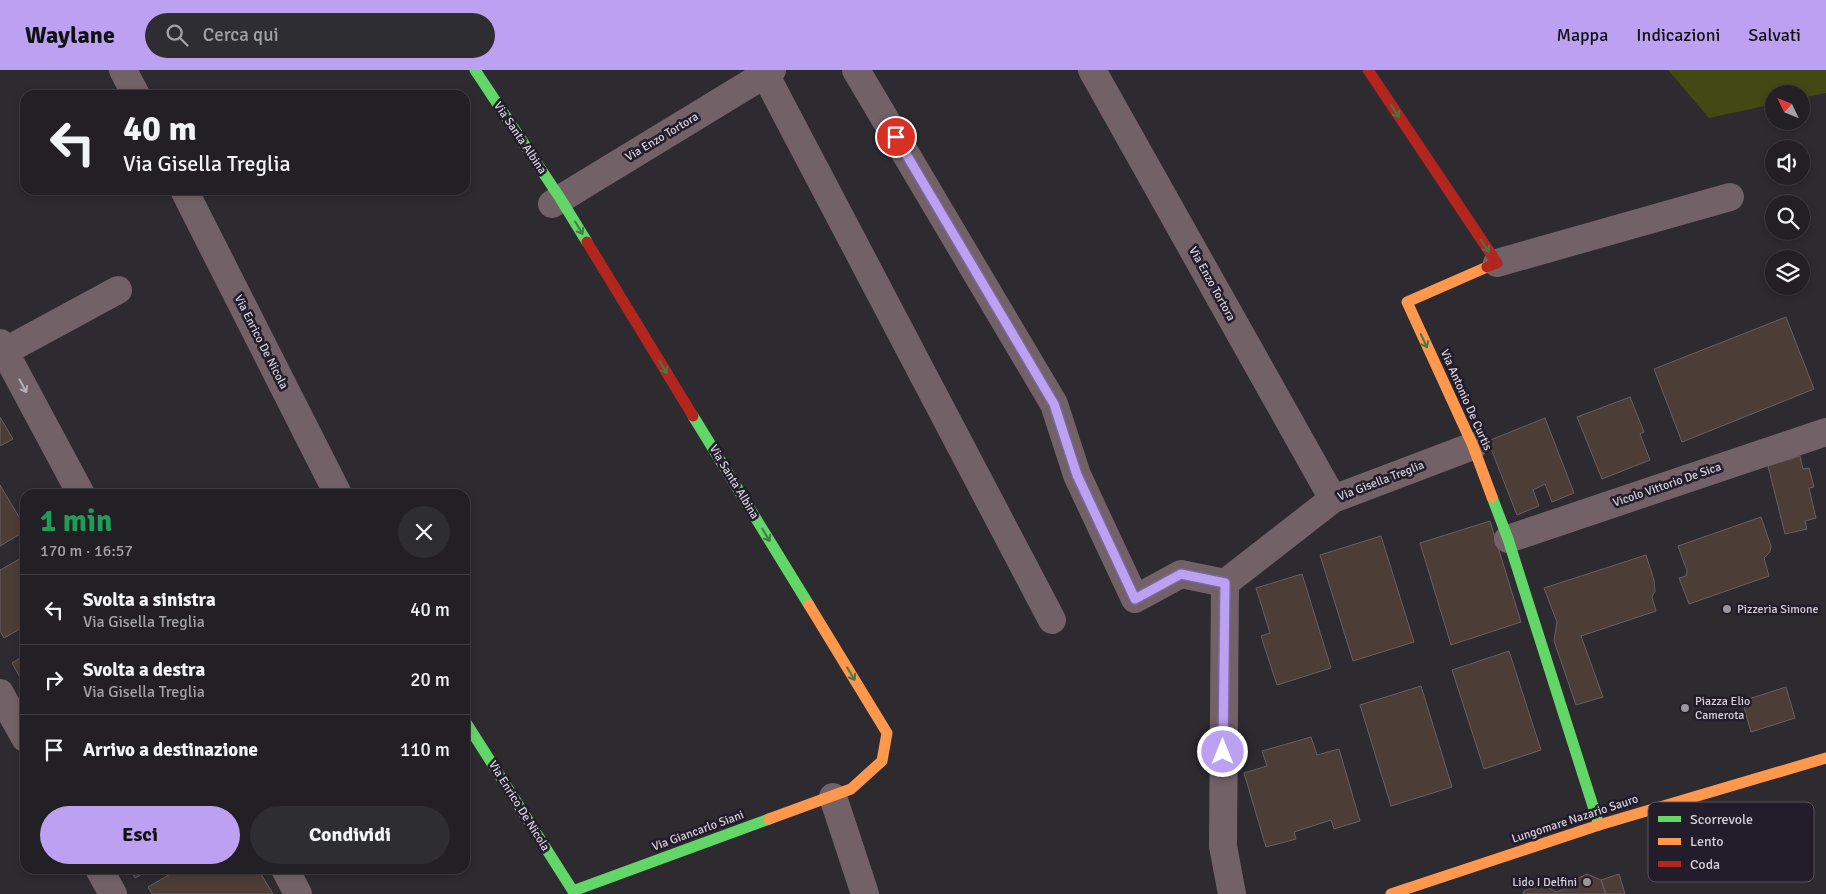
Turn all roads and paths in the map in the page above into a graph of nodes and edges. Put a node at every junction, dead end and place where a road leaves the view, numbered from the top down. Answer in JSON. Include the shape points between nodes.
{"nodes":[{"id":1,"x":123,"y":70,"type":"edge"},
{"id":2,"x":475,"y":70,"type":"edge"},
{"id":3,"x":856,"y":70,"type":"edge"},
{"id":4,"x":1092,"y":70,"type":"edge"},
{"id":5,"x":1368,"y":70,"type":"edge"},
{"id":6,"x":769,"y":72,"type":"edge"},
{"id":7,"x":133,"y":90,"type":"edge"},
{"id":8,"x":187,"y":195,"type":"edge"},
{"id":9,"x":1730,"y":196,"type":"dead end"},
{"id":10,"x":556,"y":201,"type":"junction"},
{"id":11,"x":1497,"y":263,"type":"junction"},
{"id":12,"x":118,"y":290,"type":"dead end"},
{"id":13,"x":1,"y":350,"type":"edge"},
{"id":14,"x":1826,"y":432,"type":"edge"},
{"id":15,"x":1472,"y":446,"type":"junction"},
{"id":16,"x":78,"y":489,"type":"edge"},
{"id":17,"x":335,"y":489,"type":"edge"},
{"id":18,"x":1332,"y":499,"type":"junction"},
{"id":19,"x":1508,"y":539,"type":"junction"},
{"id":20,"x":1225,"y":583,"type":"junction"},
{"id":21,"x":1052,"y":620,"type":"dead end"},
{"id":22,"x":0,"y":693,"type":"edge"},
{"id":23,"x":20,"y":729,"type":"edge"},
{"id":24,"x":470,"y":729,"type":"edge"},
{"id":25,"x":1826,"y":758,"type":"edge"},
{"id":26,"x":833,"y":797,"type":"junction"},
{"id":27,"x":1677,"y":802,"type":"edge"},
{"id":28,"x":1648,"y":811,"type":"edge"},
{"id":29,"x":1599,"y":825,"type":"junction"},
{"id":30,"x":102,"y":874,"type":"edge"},
{"id":31,"x":288,"y":874,"type":"edge"},
{"id":32,"x":573,"y":891,"type":"joint"},
{"id":33,"x":113,"y":894,"type":"edge"},
{"id":34,"x":298,"y":894,"type":"edge"},
{"id":35,"x":865,"y":894,"type":"edge"},
{"id":36,"x":1232,"y":894,"type":"edge"},
{"id":37,"x":1391,"y":894,"type":"edge"}],
"edges":[{"from":1,"to":7,"type":"street"},
{"from":2,"to":10,"type":"street","name":"Via Santa Albina"},
{"from":3,"to":20,"type":"street","via":[[1054,404],[1077,475],[1135,599],[1181,574]]},
{"from":4,"to":18,"type":"street","name":"Via Enzo Tortora"},
{"from":5,"to":11,"type":"street","one_way":true},
{"from":6,"to":10,"type":"street","name":"Via Enzo Tortora"},
{"from":6,"to":21,"type":"street"},
{"from":8,"to":17,"type":"street","name":"Via Enrico De Nicola"},
{"from":9,"to":11,"type":"street"},
{"from":10,"to":26,"type":"street","name":"Via Santa Albina","one_way":true,"via":[[887,733],[882,760],[851,789]]},
{"from":11,"to":15,"type":"street","name":"Via Antonio De Curtis","one_way":true,"via":[[1407,302]]},
{"from":12,"to":13,"type":"street"},
{"from":13,"to":16,"type":"street","one_way":true},
{"from":14,"to":19,"type":"street","name":"Vicolo Vittorio De Sica"},
{"from":15,"to":18,"type":"street","name":"Via Gisella Treglia"},
{"from":15,"to":19,"type":"street","name":"Via Antonio De Curtis"},
{"from":18,"to":20,"type":"street","name":"Via Gisella Treglia"},
{"from":19,"to":29,"type":"street","name":"Via Antonio De Curtis"},
{"from":20,"to":36,"type":"street","via":[[1223,846]]},
{"from":22,"to":23,"type":"street"},
{"from":24,"to":32,"type":"street","name":"Via Enrico De Nicola"},
{"from":25,"to":27,"type":"street","name":"Lungomare Nazario Sauro"},
{"from":26,"to":32,"type":"street","name":"Via Giancarlo Siani"},
{"from":26,"to":35,"type":"street"},
{"from":28,"to":29,"type":"street","name":"Lungomare Nazario Sauro"},
{"from":29,"to":37,"type":"street","name":"Lungomare Nazario Sauro"},
{"from":30,"to":33,"type":"street"},
{"from":31,"to":34,"type":"street"}]}
